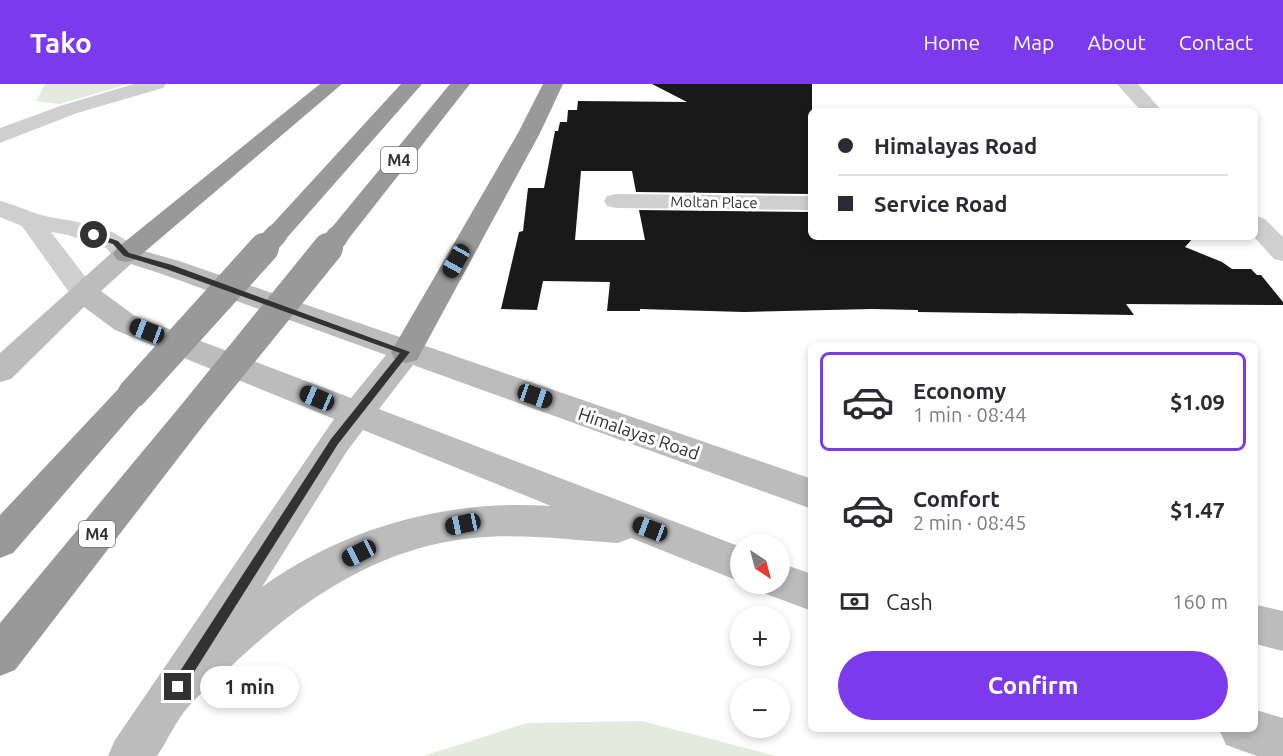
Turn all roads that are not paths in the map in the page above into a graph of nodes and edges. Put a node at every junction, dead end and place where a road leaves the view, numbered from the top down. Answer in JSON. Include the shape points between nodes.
{"nodes":[{"id":1,"x":156,"y":84,"type":"edge"},
{"id":2,"x":332,"y":84,"type":"edge"},
{"id":3,"x":412,"y":84,"type":"edge"},
{"id":4,"x":460,"y":84,"type":"edge"},
{"id":5,"x":553,"y":84,"type":"edge"},
{"id":6,"x":1127,"y":84,"type":"edge"},
{"id":7,"x":1149,"y":108,"type":"edge"},
{"id":8,"x":0,"y":136,"type":"edge"},
{"id":9,"x":616,"y":201,"type":"dead end"},
{"id":10,"x":808,"y":203,"type":"edge"},
{"id":11,"x":0,"y":208,"type":"edge"},
{"id":12,"x":33,"y":220,"type":"junction"},
{"id":13,"x":1258,"y":226,"type":"edge"},
{"id":14,"x":1283,"y":253,"type":"edge"},
{"id":15,"x":126,"y":254,"type":"junction"},
{"id":16,"x":82,"y":292,"type":"junction"},
{"id":17,"x":406,"y":352,"type":"junction"},
{"id":18,"x":0,"y":371,"type":"edge"},
{"id":19,"x":355,"y":413,"type":"junction"},
{"id":20,"x":808,"y":493,"type":"edge"},
{"id":21,"x":650,"y":529,"type":"junction"},
{"id":22,"x":0,"y":541,"type":"edge"},
{"id":23,"x":730,"y":561,"type":"edge"},
{"id":24,"x":790,"y":585,"type":"edge"},
{"id":25,"x":808,"y":592,"type":"edge"},
{"id":26,"x":1258,"y":625,"type":"edge"},
{"id":27,"x":1283,"y":631,"type":"edge"},
{"id":28,"x":0,"y":655,"type":"edge"},
{"id":29,"x":178,"y":687,"type":"junction"},
{"id":30,"x":1252,"y":732,"type":"edge"},
{"id":31,"x":1283,"y":741,"type":"edge"},
{"id":32,"x":131,"y":756,"type":"edge"}],
"edges":[{"from":1,"to":8,"type":"street","via":[[70,109]]},
{"from":2,"to":15,"type":"highway"},
{"from":3,"to":22,"type":"highway","number":"M4","bridge":true},
{"from":4,"to":28,"type":"highway","number":"M4","bridge":true},
{"from":5,"to":17,"type":"highway"},
{"from":6,"to":7,"type":"street"},
{"from":9,"to":10,"type":"street","name":"Moltan Place"},
{"from":11,"to":12,"type":"street","name":"Himalayas Road"},
{"from":12,"to":15,"type":"street","name":"Himalayas Road","via":[[116,242]]},
{"from":12,"to":16,"type":"street"},
{"from":13,"to":14,"type":"street"},
{"from":15,"to":16,"type":"street"},
{"from":15,"to":17,"type":"street","name":"Himalayas Road"},
{"from":16,"to":18,"type":"street"},
{"from":16,"to":19,"type":"street","via":[[125,323]]},
{"from":17,"to":19,"type":"street"},
{"from":17,"to":20,"type":"street","name":"Himalayas Road"},
{"from":19,"to":21,"type":"street"},
{"from":19,"to":29,"type":"street"},
{"from":21,"to":23,"type":"street"},
{"from":21,"to":29,"type":"street","via":[[504,520],[401,537],[320,573],[271,606]]},
{"from":24,"to":25,"type":"street"},
{"from":26,"to":27,"type":"street"},
{"from":29,"to":32,"type":"street"},
{"from":30,"to":31,"type":"street"}]}
